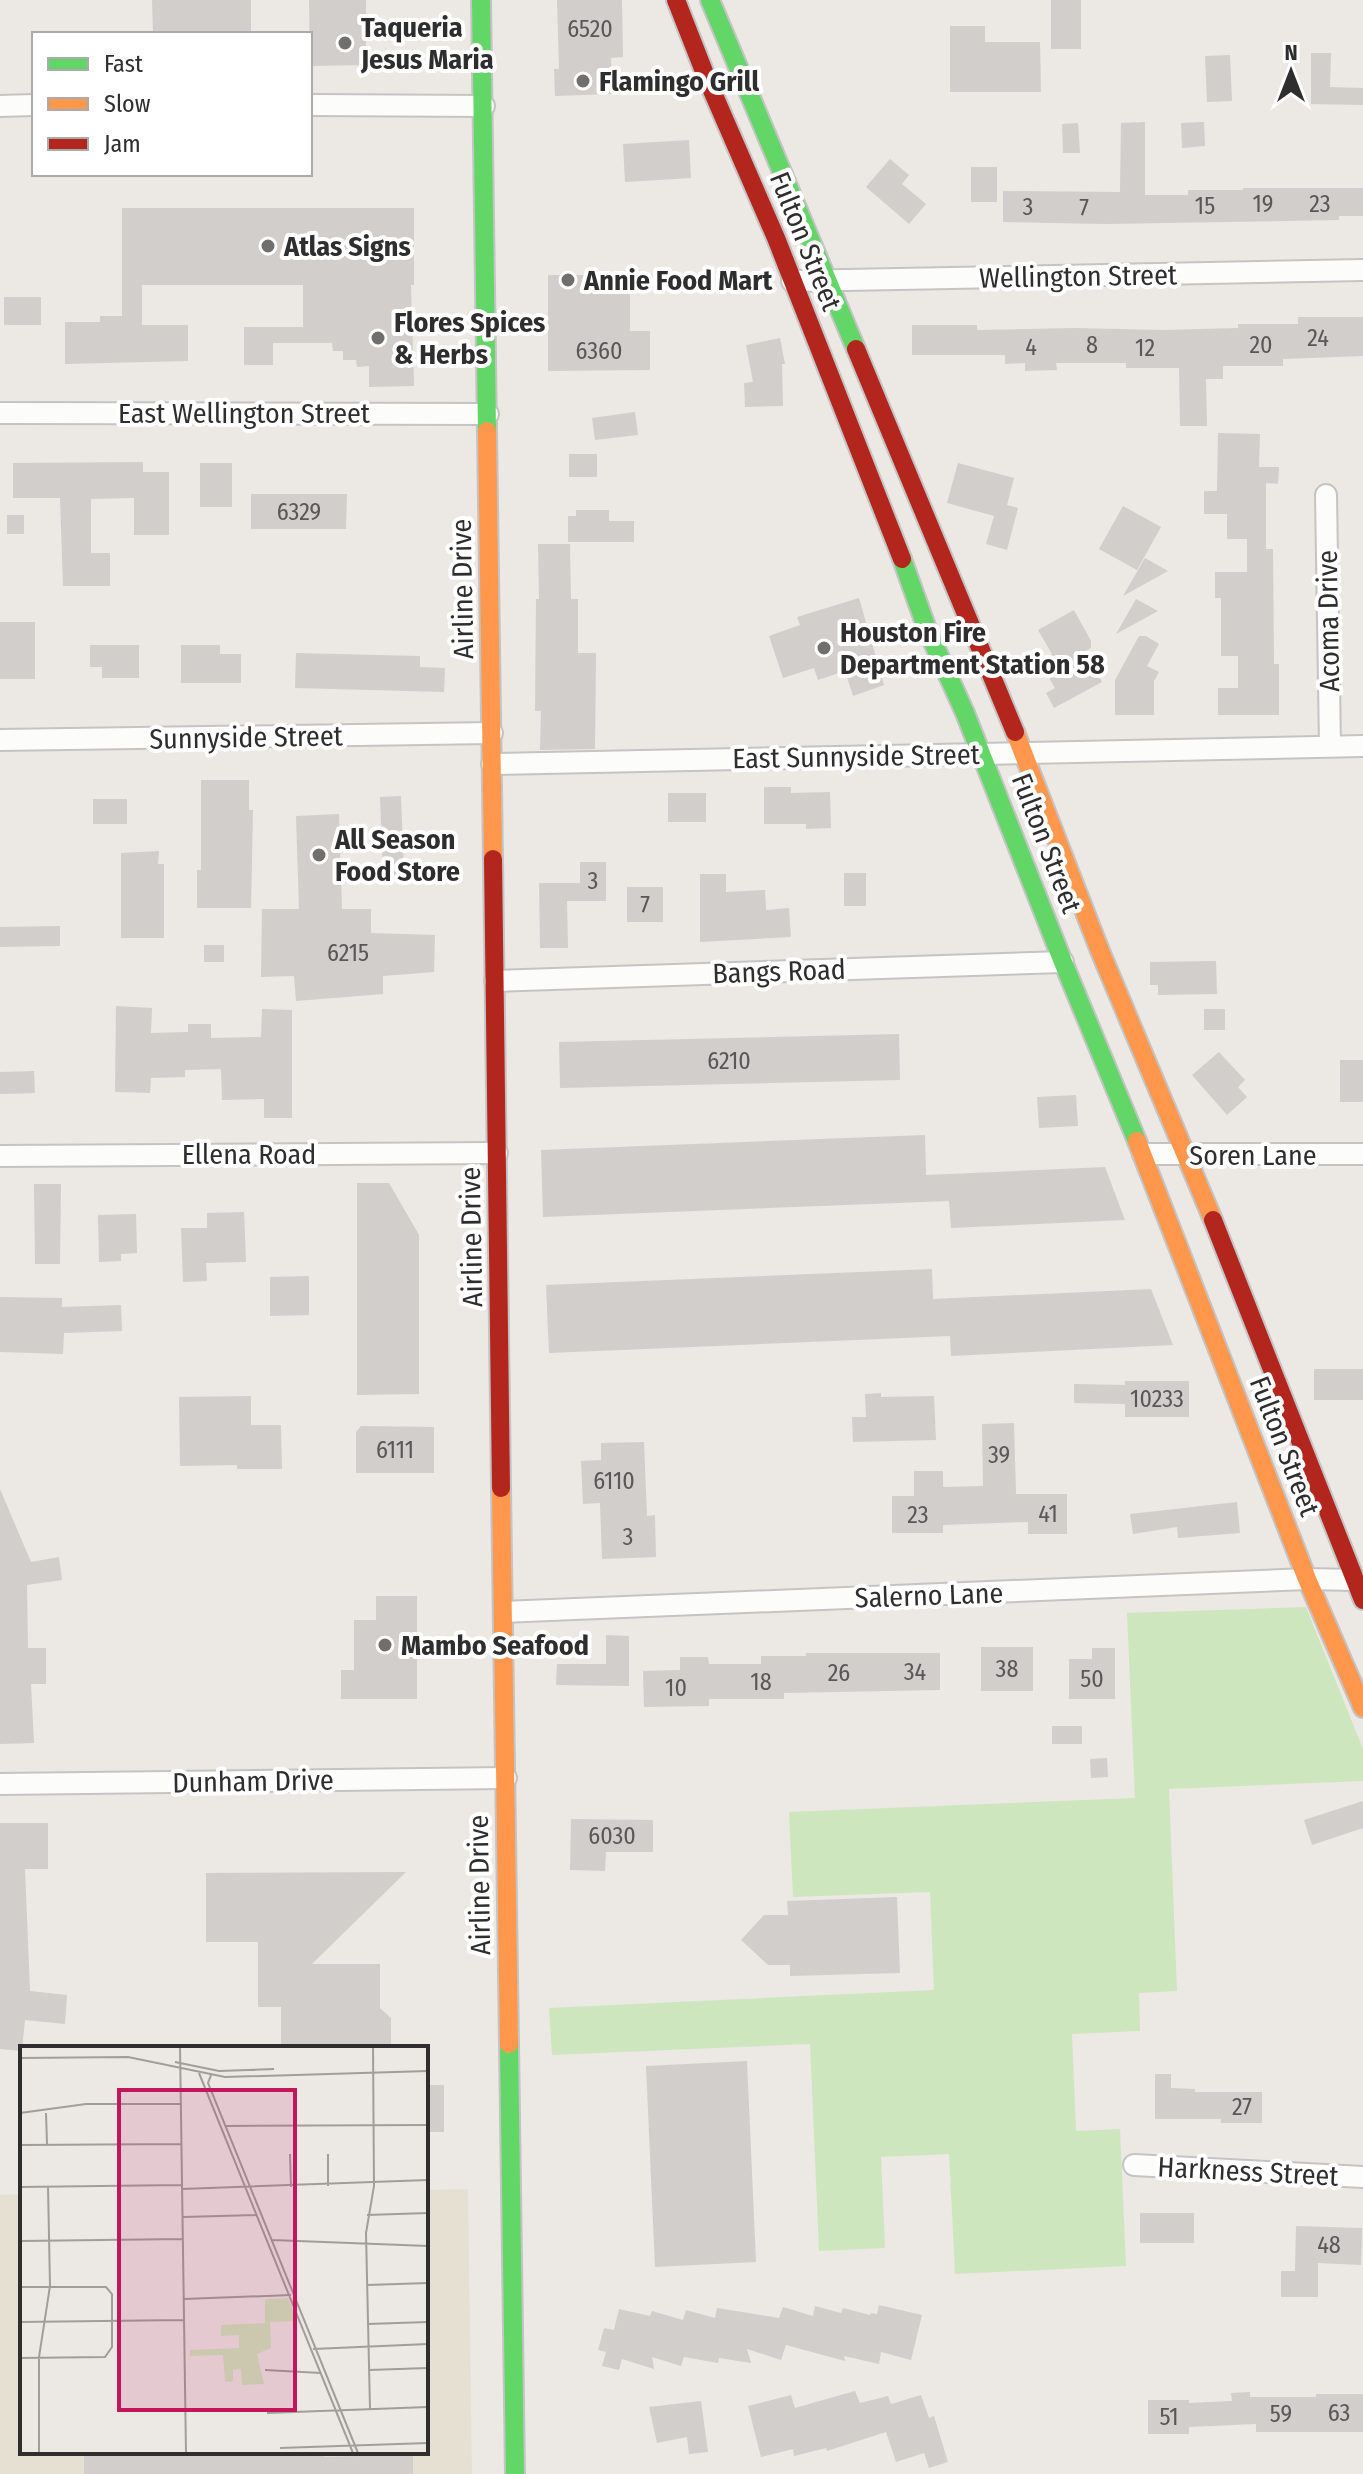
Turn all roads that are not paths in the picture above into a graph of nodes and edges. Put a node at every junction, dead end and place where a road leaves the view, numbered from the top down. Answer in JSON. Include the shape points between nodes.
{"nodes":[{"id":1,"x":481,"y":0,"type":"edge"},
{"id":2,"x":676,"y":0,"type":"edge"},
{"id":3,"x":710,"y":0,"type":"edge"},
{"id":4,"x":32,"y":105,"type":"edge"},
{"id":5,"x":312,"y":105,"type":"edge"},
{"id":6,"x":0,"y":106,"type":"edge"},
{"id":7,"x":484,"y":106,"type":"junction"},
{"id":8,"x":1363,"y":270,"type":"edge"},
{"id":9,"x":792,"y":281,"type":"junction"},
{"id":10,"x":827,"y":281,"type":"junction"},
{"id":11,"x":0,"y":413,"type":"edge"},
{"id":12,"x":488,"y":414,"type":"junction"},
{"id":13,"x":1326,"y":495,"type":"dead end"},
{"id":14,"x":946,"y":621,"type":"junction"},
{"id":15,"x":492,"y":733,"type":"junction"},
{"id":16,"x":0,"y":740,"type":"edge"},
{"id":17,"x":1330,"y":746,"type":"junction"},
{"id":18,"x":1363,"y":746,"type":"edge"},
{"id":19,"x":1024,"y":752,"type":"junction"},
{"id":20,"x":981,"y":753,"type":"junction"},
{"id":21,"x":492,"y":764,"type":"junction"},
{"id":22,"x":1063,"y":962,"type":"junction"},
{"id":23,"x":495,"y":981,"type":"junction"},
{"id":24,"x":497,"y":1153,"type":"junction"},
{"id":25,"x":1143,"y":1154,"type":"junction"},
{"id":26,"x":1363,"y":1154,"type":"edge"},
{"id":27,"x":0,"y":1156,"type":"edge"},
{"id":28,"x":1188,"y":1156,"type":"junction"},
{"id":29,"x":1307,"y":1579,"type":"junction"},
{"id":30,"x":1355,"y":1580,"type":"junction"},
{"id":31,"x":1363,"y":1600,"type":"edge"},
{"id":32,"x":504,"y":1612,"type":"junction"},
{"id":33,"x":1363,"y":1708,"type":"edge"},
{"id":34,"x":506,"y":1778,"type":"junction"},
{"id":35,"x":0,"y":1784,"type":"edge"},
{"id":36,"x":1134,"y":2165,"type":"dead end"},
{"id":37,"x":1363,"y":2177,"type":"edge"},
{"id":38,"x":515,"y":2474,"type":"edge"}],
"edges":[{"from":1,"to":7,"type":"street","name":"Airline Drive"},
{"from":2,"to":9,"type":"street","name":"Fulton Street"},
{"from":3,"to":10,"type":"street","name":"Fulton Street"},
{"from":4,"to":6,"type":"street"},
{"from":5,"to":7,"type":"street"},
{"from":7,"to":12,"type":"street","name":"Airline Drive"},
{"from":8,"to":10,"type":"street","name":"Wellington Street"},
{"from":9,"to":10,"type":"street","name":"Wellington Street"},
{"from":9,"to":14,"type":"street","name":"Fulton Street","via":[[883,507]]},
{"from":10,"to":14,"type":"street","name":"Fulton Street"},
{"from":11,"to":12,"type":"street","name":"East Wellington Street"},
{"from":12,"to":15,"type":"street","name":"Airline Drive"},
{"from":13,"to":17,"type":"street","name":"Acoma Drive"},
{"from":14,"to":19,"type":"street","name":"Fulton Street"},
{"from":14,"to":20,"type":"street","name":"Fulton Street"},
{"from":15,"to":16,"type":"street","name":"Sunnyside Street"},
{"from":15,"to":21,"type":"street","name":"Airline Drive"},
{"from":17,"to":18,"type":"street","name":"East Sunnyside Street"},
{"from":17,"to":19,"type":"street","name":"East Sunnyside Street"},
{"from":19,"to":20,"type":"street","name":"East Sunnyside Street"},
{"from":19,"to":28,"type":"street","name":"Fulton Street","via":[[1100,951]]},
{"from":20,"to":21,"type":"street","name":"East Sunnyside Street"},
{"from":20,"to":22,"type":"street","name":"Fulton Street"},
{"from":21,"to":23,"type":"street","name":"Airline Drive"},
{"from":22,"to":23,"type":"street","name":"Bangs Road"},
{"from":22,"to":25,"type":"street","name":"Fulton Street"},
{"from":23,"to":24,"type":"street","name":"Airline Drive"},
{"from":24,"to":27,"type":"street","name":"Ellena Road"},
{"from":24,"to":32,"type":"street","name":"Airline Drive"},
{"from":25,"to":28,"type":"street","name":"Soren Lane"},
{"from":25,"to":29,"type":"street","name":"Fulton Street"},
{"from":26,"to":28,"type":"street","name":"Soren Lane"},
{"from":28,"to":30,"type":"street","name":"Fulton Street"},
{"from":29,"to":30,"type":"street","name":"Salerno Lane"},
{"from":29,"to":32,"type":"street","name":"Salerno Lane"},
{"from":29,"to":33,"type":"street","name":"Fulton Street"},
{"from":30,"to":31,"type":"street","name":"Fulton Street"},
{"from":32,"to":34,"type":"street","name":"Airline Drive"},
{"from":34,"to":35,"type":"street","name":"Dunham Drive"},
{"from":34,"to":38,"type":"street","name":"Airline Drive"},
{"from":36,"to":37,"type":"street","name":"Harkness Street"}]}
